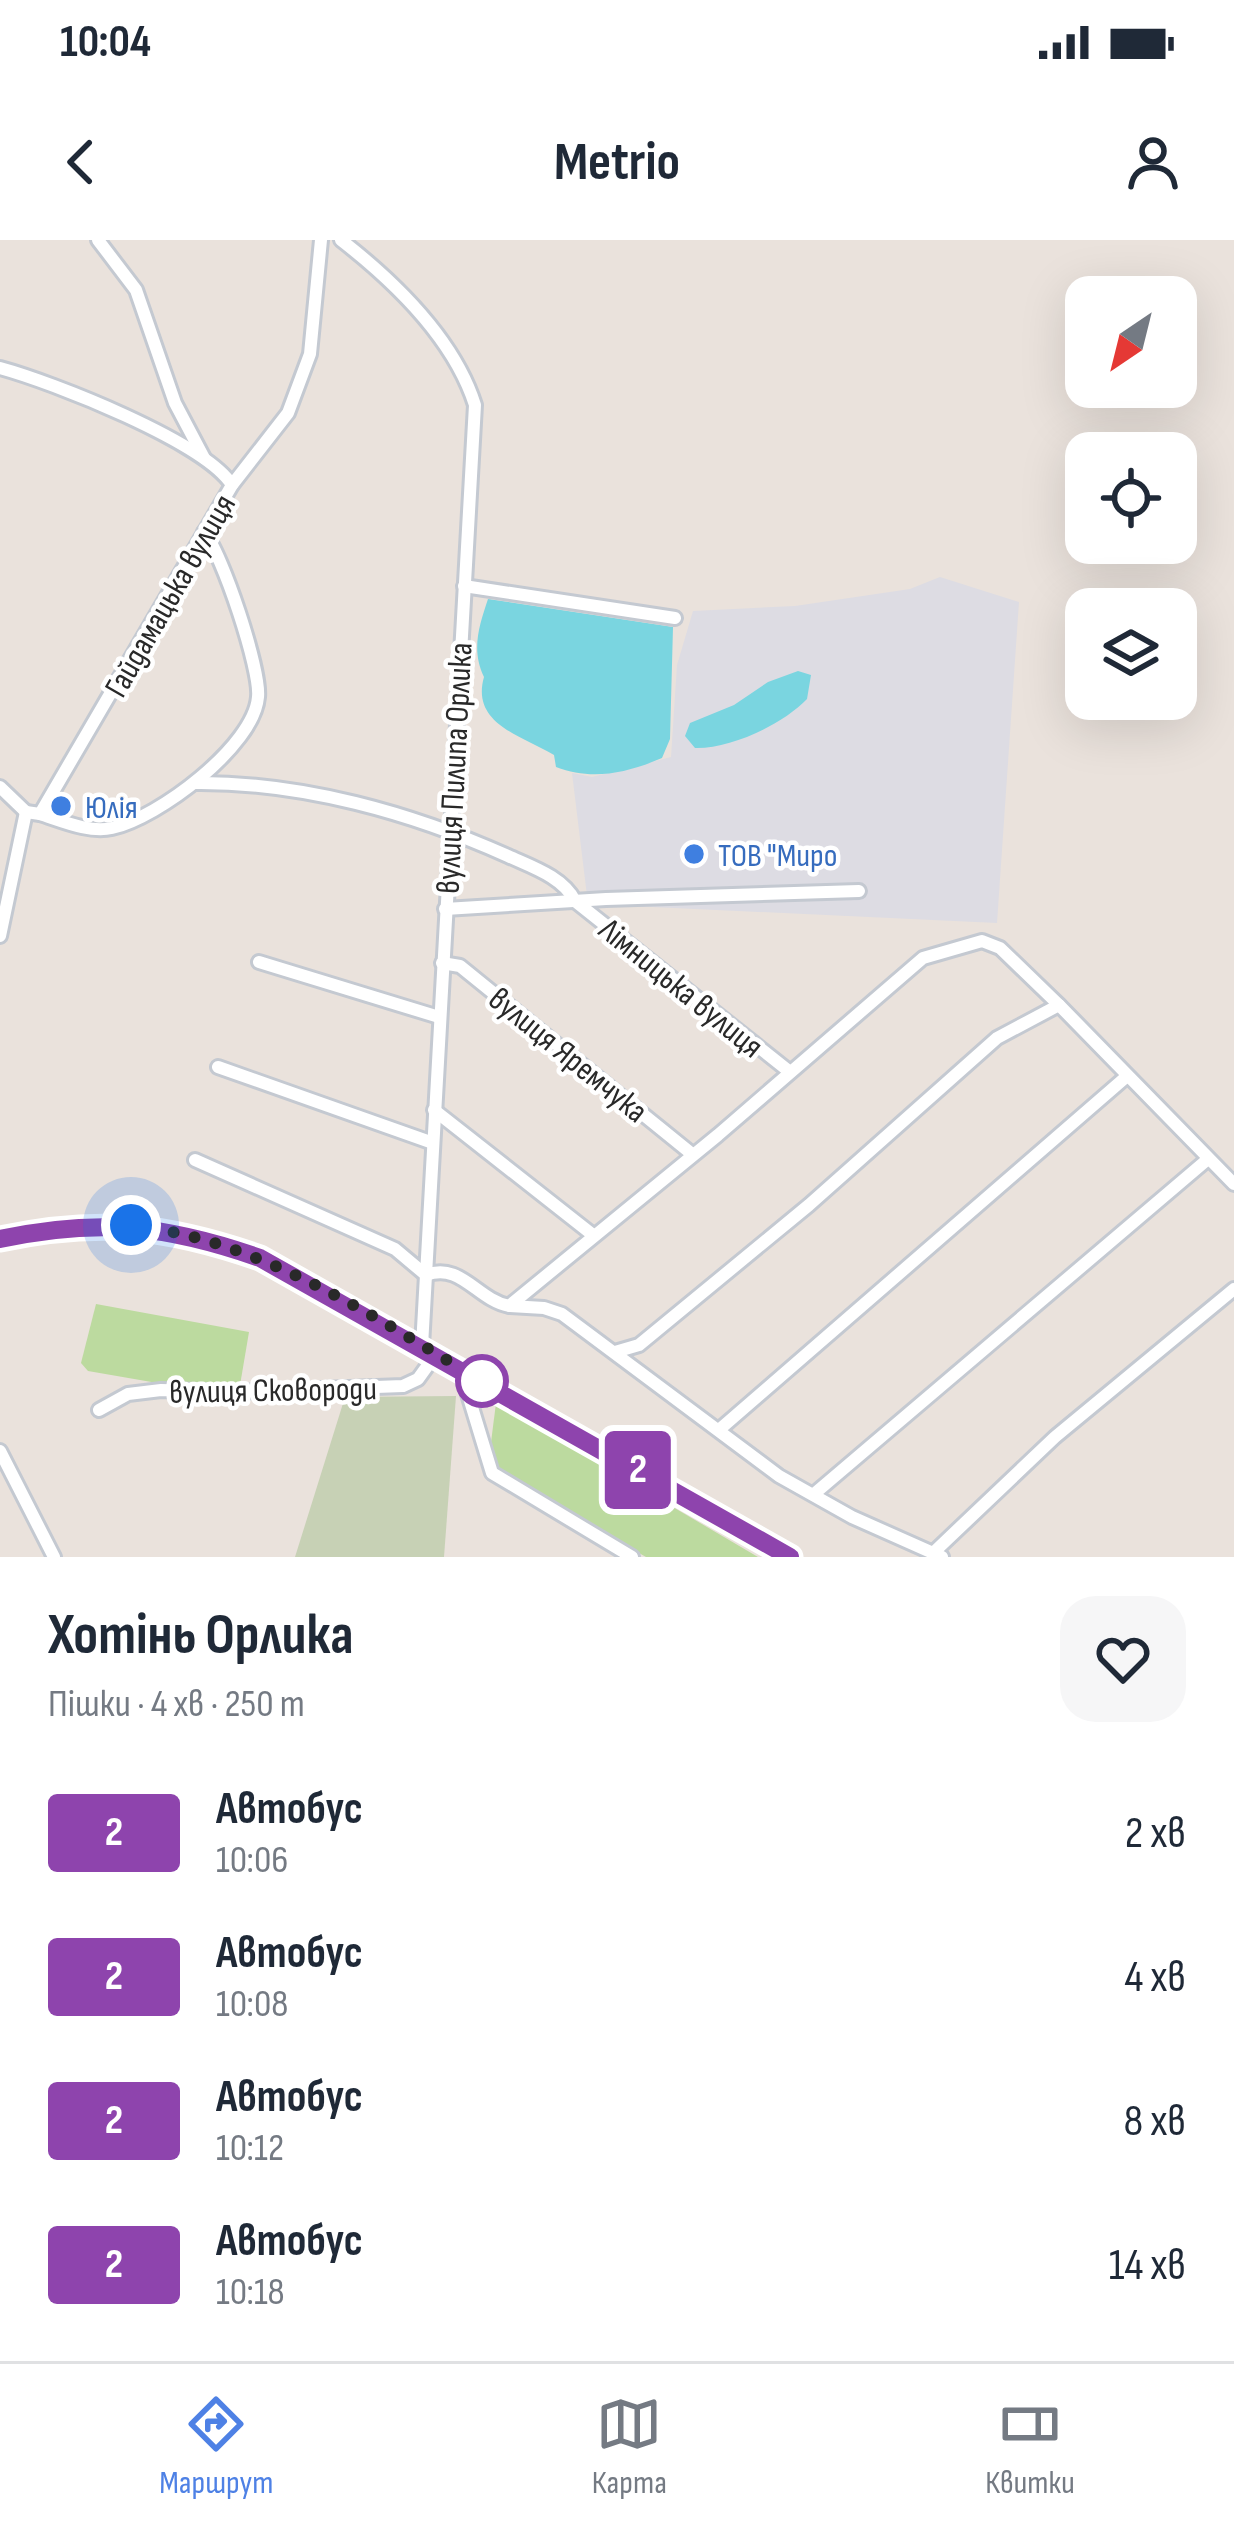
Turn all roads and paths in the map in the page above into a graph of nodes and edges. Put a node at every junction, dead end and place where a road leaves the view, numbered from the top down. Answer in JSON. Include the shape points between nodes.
{"nodes":[{"id":1,"x":98,"y":240,"type":"edge"},
{"id":2,"x":321,"y":240,"type":"edge"},
{"id":3,"x":341,"y":240,"type":"edge"},
{"id":4,"x":0,"y":368,"type":"edge"},
{"id":5,"x":205,"y":459,"type":"junction"},
{"id":6,"x":232,"y":485,"type":"junction"},
{"id":7,"x":204,"y":532,"type":"junction"},
{"id":8,"x":464,"y":586,"type":"junction"},
{"id":9,"x":675,"y":618,"type":"dead end"},
{"id":10,"x":196,"y":783,"type":"junction"},
{"id":11,"x":0,"y":787,"type":"edge"},
{"id":12,"x":33,"y":813,"type":"junction"},
{"id":13,"x":451,"y":830,"type":"junction"},
{"id":14,"x":859,"y":891,"type":"dead end"},
{"id":15,"x":575,"y":901,"type":"junction"},
{"id":16,"x":445,"y":909,"type":"junction"},
{"id":17,"x":0,"y":936,"type":"edge"},
{"id":18,"x":259,"y":962,"type":"dead end"},
{"id":19,"x":442,"y":963,"type":"junction"},
{"id":20,"x":1059,"y":1005,"type":"junction"},
{"id":21,"x":439,"y":1018,"type":"junction"},
{"id":22,"x":218,"y":1067,"type":"dead end"},
{"id":23,"x":790,"y":1072,"type":"junction"},
{"id":24,"x":1126,"y":1077,"type":"junction"},
{"id":25,"x":434,"y":1110,"type":"junction"},
{"id":26,"x":433,"y":1143,"type":"junction"},
{"id":27,"x":692,"y":1154,"type":"junction"},
{"id":28,"x":1208,"y":1159,"type":"junction"},
{"id":29,"x":195,"y":1160,"type":"dead end"},
{"id":30,"x":1234,"y":1184,"type":"edge"},
{"id":31,"x":593,"y":1235,"type":"junction"},
{"id":32,"x":0,"y":1239,"type":"edge"},
{"id":33,"x":426,"y":1275,"type":"junction"},
{"id":34,"x":1234,"y":1288,"type":"edge"},
{"id":35,"x":508,"y":1306,"type":"junction"},
{"id":36,"x":429,"y":1350,"type":"junction"},
{"id":37,"x":615,"y":1352,"type":"junction"},
{"id":38,"x":472,"y":1375,"type":"junction"},
{"id":39,"x":99,"y":1410,"type":"dead end"},
{"id":40,"x":720,"y":1429,"type":"junction"},
{"id":41,"x":2,"y":1457,"type":"edge"},
{"id":42,"x":814,"y":1494,"type":"junction"},
{"id":43,"x":938,"y":1555,"type":"edge"},
{"id":44,"x":54,"y":1557,"type":"edge"},
{"id":45,"x":632,"y":1557,"type":"edge"},
{"id":46,"x":790,"y":1557,"type":"edge"}],
"edges":[{"from":1,"to":5,"type":"street","via":[[136,290],[175,403]]},
{"from":2,"to":6,"type":"street","name":"Гайдамацька вулиця","via":[[300,387]]},
{"from":3,"to":8,"type":"street","name":"вулиця Пилипа Орлика","via":[[437,335],[465,375],[475,405]]},
{"from":4,"to":5,"type":"street","via":[[112,409]]},
{"from":5,"to":6,"type":"street"},
{"from":6,"to":7,"type":"street","name":"Гайдамацька вулиця"},
{"from":7,"to":10,"type":"street","via":[[229,576],[259,694],[251,718]]},
{"from":7,"to":12,"type":"street","name":"Гайдамацька вулиця"},
{"from":8,"to":9,"type":"street"},
{"from":8,"to":13,"type":"street","name":"вулиця Пилипа Орлика"},
{"from":10,"to":12,"type":"street","via":[[111,828]]},
{"from":10,"to":13,"type":"street","name":"Лімницька вулиця","via":[[243,783]]},
{"from":11,"to":12,"type":"street"},
{"from":12,"to":17,"type":"street","name":"Гайдамацька вулиця"},
{"from":13,"to":15,"type":"street","name":"Лімницька вулиця","via":[[568,886]]},
{"from":13,"to":16,"type":"street","name":"вулиця Пилипа Орлика"},
{"from":14,"to":15,"type":"street"},
{"from":15,"to":16,"type":"street"},
{"from":15,"to":23,"type":"street","name":"Лімницька вулиця"},
{"from":16,"to":19,"type":"street","name":"вулиця Пилипа Орлика"},
{"from":18,"to":21,"type":"street"},
{"from":19,"to":21,"type":"street","name":"вулиця Пилипа Орлика"},
{"from":19,"to":27,"type":"street","name":"вулиця Яремчука","via":[[460,965]]},
{"from":20,"to":23,"type":"street","via":[[1000,948],[982,941],[923,958]]},
{"from":20,"to":24,"type":"street"},
{"from":20,"to":37,"type":"street","via":[[997,1038],[639,1345]]},
{"from":21,"to":25,"type":"street","name":"вулиця Пилипа Орлика"},
{"from":22,"to":26,"type":"street"},
{"from":23,"to":27,"type":"street"},
{"from":24,"to":28,"type":"street"},
{"from":24,"to":40,"type":"street"},
{"from":25,"to":26,"type":"street","name":"вулиця Пилипа Орлика"},
{"from":25,"to":31,"type":"street"},
{"from":26,"to":33,"type":"street","name":"вулиця Пилипа Орлика"},
{"from":27,"to":31,"type":"street"},
{"from":28,"to":30,"type":"street"},
{"from":28,"to":42,"type":"street"},
{"from":29,"to":33,"type":"street","via":[[394,1249]]},
{"from":31,"to":35,"type":"street"},
{"from":32,"to":36,"type":"main road","via":[[93,1225],[210,1240],[308,1282]]},
{"from":33,"to":35,"type":"street","via":[[456,1273]]},
{"from":33,"to":36,"type":"street","name":"вулиця Пилипа Орлика"},
{"from":34,"to":43,"type":"street","via":[[1055,1437]]},
{"from":35,"to":37,"type":"street","via":[[562,1314]]},
{"from":36,"to":38,"type":"main road"},
{"from":36,"to":39,"type":"street","name":"вулиця Сковороди","via":[[418,1379],[404,1386],[161,1390],[128,1394]]},
{"from":37,"to":40,"type":"street"},
{"from":38,"to":45,"type":"street","via":[[467,1390],[492,1473]]},
{"from":38,"to":46,"type":"main road"},
{"from":40,"to":42,"type":"street"},
{"from":41,"to":44,"type":"street"},
{"from":42,"to":43,"type":"street"}]}
